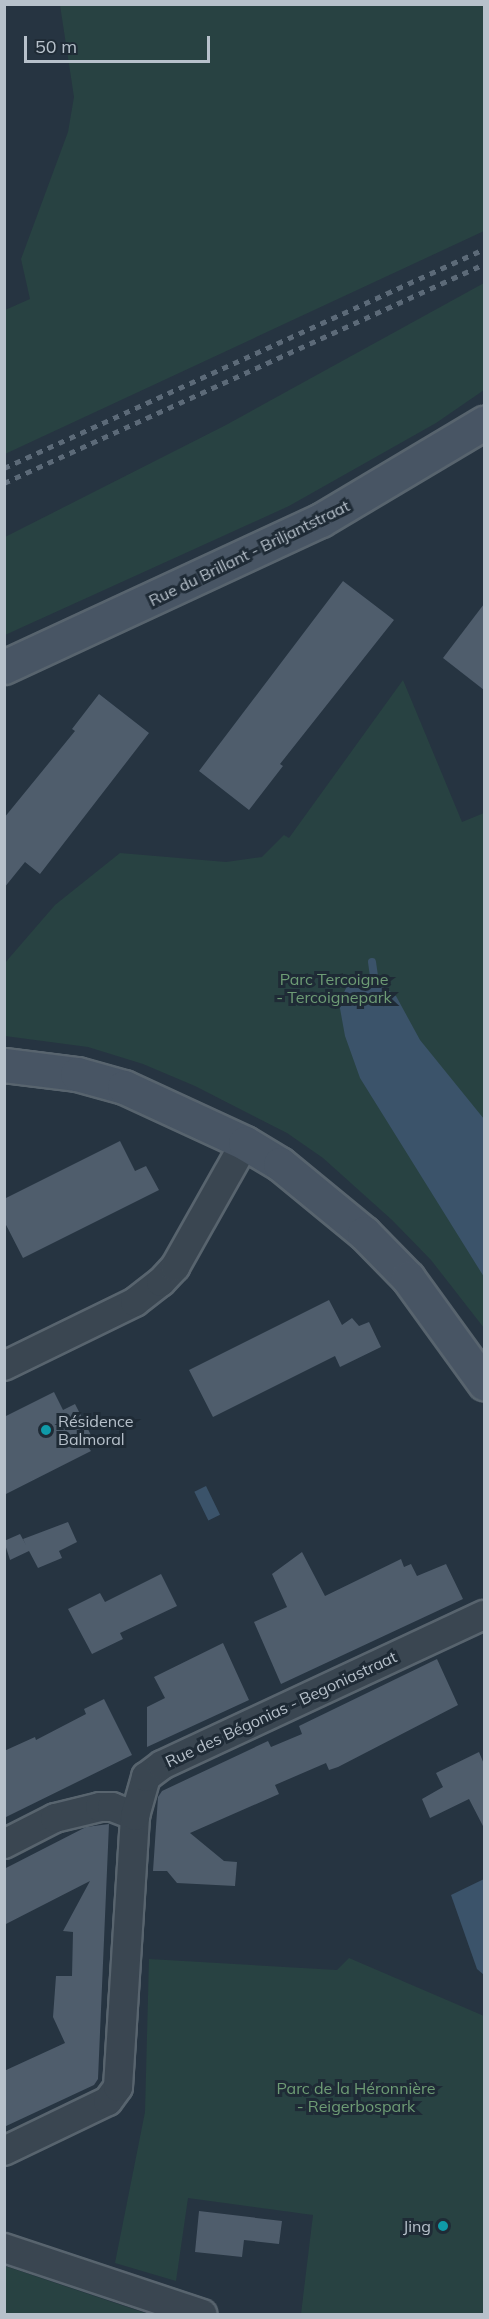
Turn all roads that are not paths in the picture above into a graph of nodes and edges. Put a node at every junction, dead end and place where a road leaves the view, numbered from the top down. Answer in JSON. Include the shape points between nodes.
{"nodes":[{"id":1,"x":484,"y":423,"type":"edge"},
{"id":2,"x":4,"y":668,"type":"edge"},
{"id":3,"x":4,"y":1065,"type":"edge"},
{"id":4,"x":244,"y":1143,"type":"junction"},
{"id":5,"x":4,"y":1366,"type":"edge"},
{"id":6,"x":484,"y":1383,"type":"edge"},
{"id":7,"x":484,"y":1615,"type":"edge"},
{"id":8,"x":135,"y":1816,"type":"junction"},
{"id":9,"x":4,"y":1844,"type":"edge"},
{"id":10,"x":4,"y":2151,"type":"edge"},
{"id":11,"x":4,"y":2248,"type":"edge"},
{"id":12,"x":202,"y":2314,"type":"edge"}],
"edges":[{"from":1,"to":2,"type":"street","name":"Rue du Brillant - Briljantstraat","via":[[321,520]]},
{"from":3,"to":4,"type":"street","via":[[77,1074],[124,1087]]},
{"from":4,"to":5,"type":"street","via":[[176,1267],[161,1282],[135,1302]]},
{"from":4,"to":6,"type":"street","via":[[280,1164],[364,1233],[408,1278]]},
{"from":7,"to":8,"type":"street","name":"Rue des Bégonias - Begoniastraat","via":[[162,1765],[146,1777]]},
{"from":8,"to":9,"type":"street","via":[[100,1807],[56,1818]]},
{"from":8,"to":10,"type":"street","name":"Rue des Bégonias - Begoniastraat","via":[[118,2087],[108,2101]]},
{"from":11,"to":12,"type":"street"}]}
